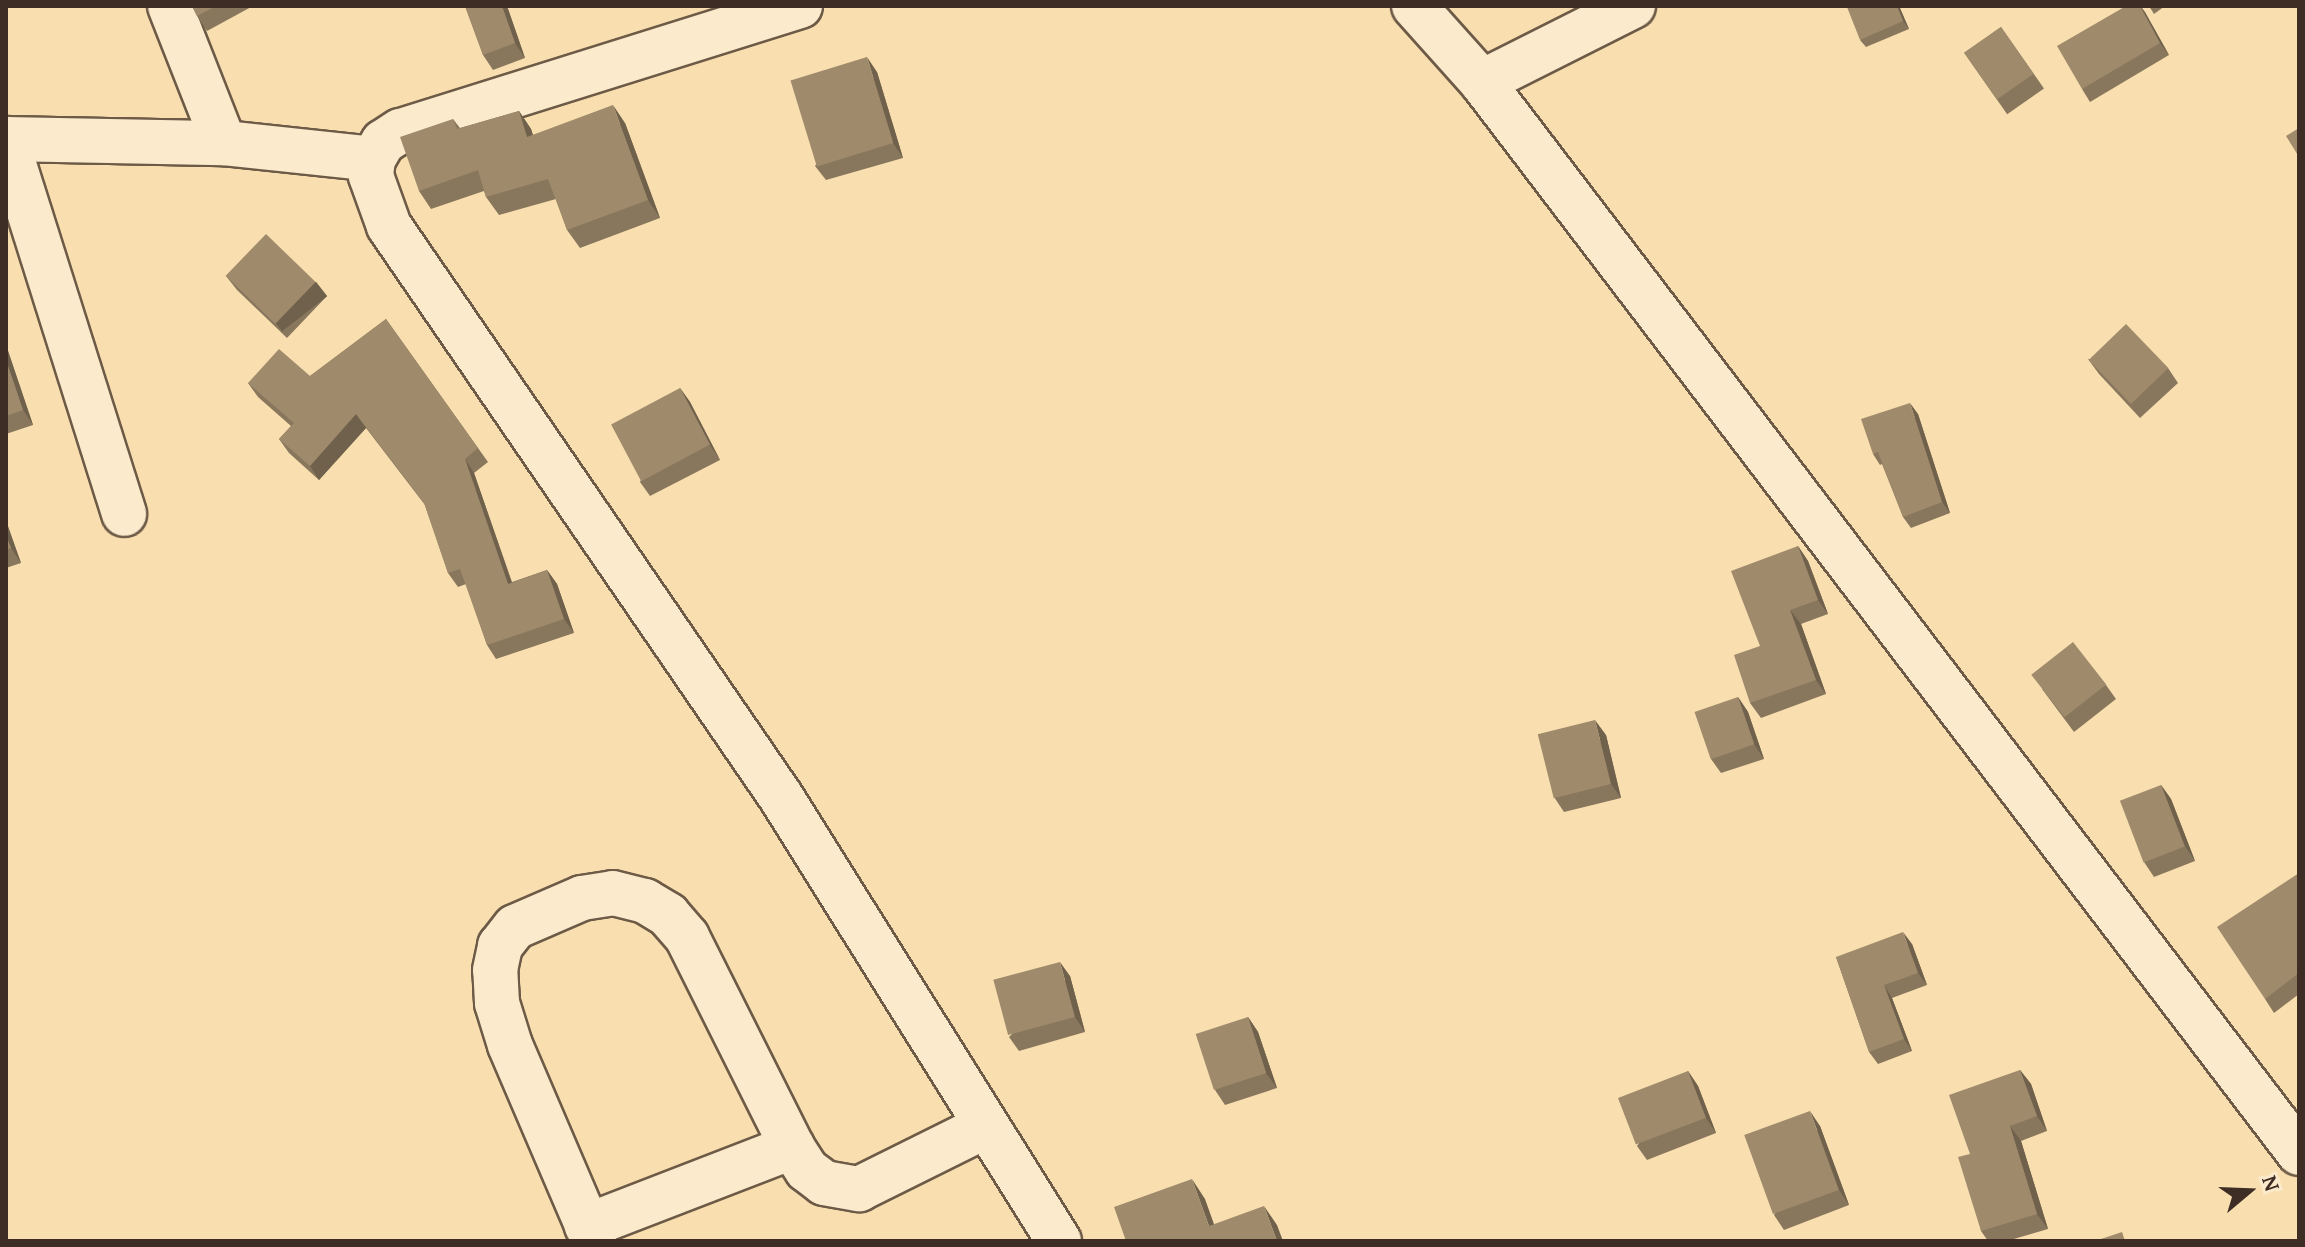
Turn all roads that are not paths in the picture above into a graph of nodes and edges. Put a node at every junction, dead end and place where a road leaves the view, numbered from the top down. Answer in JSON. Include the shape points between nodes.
{"nodes":[{"id":1,"x":170,"y":6,"type":"edge"},
{"id":2,"x":800,"y":6,"type":"edge"},
{"id":3,"x":1414,"y":6,"type":"edge"},
{"id":4,"x":1633,"y":6,"type":"edge"},
{"id":5,"x":1482,"y":82,"type":"junction"},
{"id":6,"x":6,"y":139,"type":"edge"},
{"id":7,"x":224,"y":143,"type":"junction"},
{"id":8,"x":373,"y":159,"type":"junction"},
{"id":9,"x":124,"y":514,"type":"dead end"},
{"id":10,"x":986,"y":1126,"type":"junction"},
{"id":11,"x":792,"y":1147,"type":"junction"},
{"id":12,"x":2299,"y":1153,"type":"edge"},
{"id":13,"x":590,"y":1234,"type":"edge"},
{"id":14,"x":1059,"y":1241,"type":"edge"}],
"edges":[{"from":1,"to":7,"type":"street"},
{"from":2,"to":8,"type":"street","via":[[433,118],[391,136]]},
{"from":3,"to":5,"type":"street"},
{"from":4,"to":5,"type":"street"},
{"from":5,"to":12,"type":"street"},
{"from":6,"to":7,"type":"street"},
{"from":6,"to":9,"type":"street"},
{"from":7,"to":8,"type":"street"},
{"from":8,"to":10,"type":"street","via":[[377,202],[389,226],[781,797]]},
{"from":10,"to":11,"type":"street","via":[[859,1189],[824,1183],[807,1170]]},
{"from":10,"to":14,"type":"street"},
{"from":11,"to":13,"type":"street"},
{"from":11,"to":13,"type":"street","via":[[706,967],[668,915],[645,901],[613,893],[547,911],[515,927],[500,946],[497,1003]]}]}
